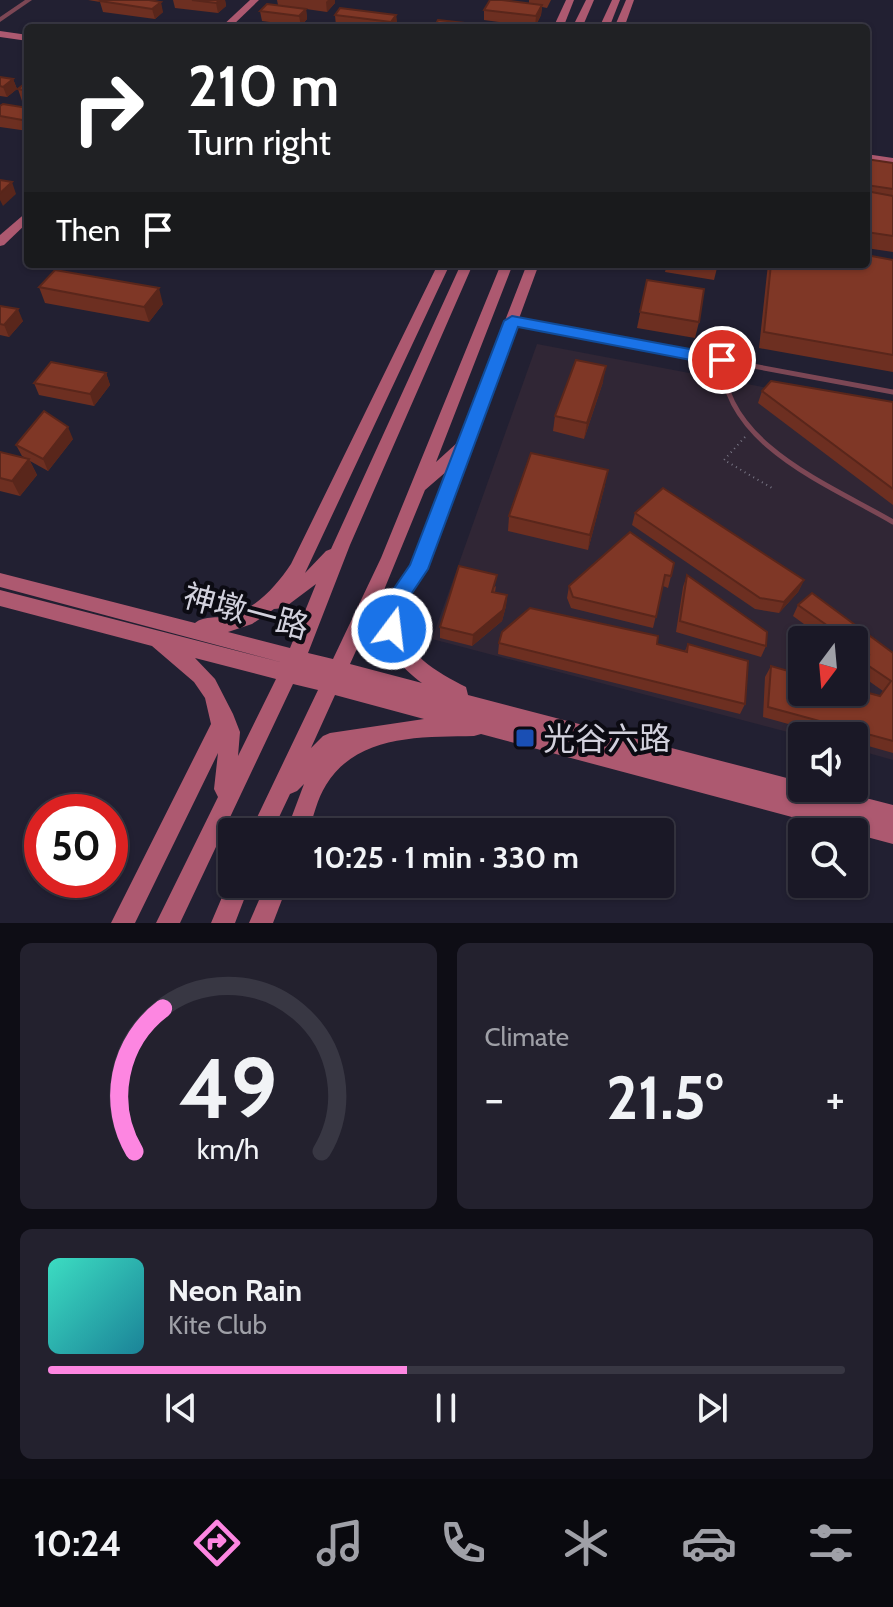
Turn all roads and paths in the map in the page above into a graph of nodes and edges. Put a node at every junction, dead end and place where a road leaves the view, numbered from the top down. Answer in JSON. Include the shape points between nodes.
{"nodes":[{"id":1,"x":29,"y":0,"type":"edge"},
{"id":2,"x":255,"y":0,"type":"edge"},
{"id":3,"x":570,"y":0,"type":"edge"},
{"id":4,"x":590,"y":0,"type":"edge"},
{"id":5,"x":616,"y":0,"type":"edge"},
{"id":6,"x":630,"y":0,"type":"edge"},
{"id":7,"x":0,"y":20,"type":"edge"},
{"id":8,"x":229,"y":24,"type":"edge"},
{"id":9,"x":560,"y":24,"type":"edge"},
{"id":10,"x":579,"y":24,"type":"edge"},
{"id":11,"x":606,"y":24,"type":"edge"},
{"id":12,"x":621,"y":24,"type":"edge"},
{"id":13,"x":0,"y":34,"type":"edge"},
{"id":14,"x":24,"y":37,"type":"edge"},
{"id":15,"x":870,"y":158,"type":"edge"},
{"id":16,"x":893,"y":161,"type":"edge"},
{"id":17,"x":24,"y":218,"type":"edge"},
{"id":18,"x":3,"y":236,"type":"edge"},
{"id":19,"x":442,"y":268,"type":"edge"},
{"id":20,"x":465,"y":268,"type":"edge"},
{"id":21,"x":505,"y":268,"type":"edge"},
{"id":22,"x":530,"y":268,"type":"edge"},
{"id":23,"x":512,"y":321,"type":"junction"},
{"id":24,"x":412,"y":331,"type":"junction"},
{"id":25,"x":722,"y":360,"type":"junction"},
{"id":26,"x":411,"y":389,"type":"junction"},
{"id":27,"x":893,"y":392,"type":"edge"},
{"id":28,"x":749,"y":433,"type":"dead end"},
{"id":29,"x":467,"y":442,"type":"junction"},
{"id":30,"x":772,"y":488,"type":"dead end"},
{"id":31,"x":418,"y":489,"type":"junction"},
{"id":32,"x":893,"y":522,"type":"edge"},
{"id":33,"x":341,"y":545,"type":"junction"},
{"id":34,"x":390,"y":558,"type":"junction"},
{"id":35,"x":0,"y":580,"type":"edge"},
{"id":36,"x":0,"y":598,"type":"edge"},
{"id":37,"x":258,"y":612,"type":"junction"},
{"id":38,"x":156,"y":629,"type":"junction"},
{"id":39,"x":404,"y":656,"type":"junction"},
{"id":40,"x":293,"y":665,"type":"junction"},
{"id":41,"x":332,"y":675,"type":"junction"},
{"id":42,"x":218,"y":701,"type":"junction"},
{"id":43,"x":488,"y":717,"type":"junction"},
{"id":44,"x":378,"y":733,"type":"junction"},
{"id":45,"x":223,"y":805,"type":"junction"},
{"id":46,"x":270,"y":811,"type":"junction"},
{"id":47,"x":893,"y":816,"type":"edge"},
{"id":48,"x":267,"y":818,"type":"edge"},
{"id":49,"x":303,"y":818,"type":"edge"},
{"id":50,"x":893,"y":833,"type":"edge"},
{"id":51,"x":233,"y":898,"type":"edge"},
{"id":52,"x":271,"y":898,"type":"edge"},
{"id":53,"x":123,"y":923,"type":"edge"},
{"id":54,"x":168,"y":923,"type":"edge"},
{"id":55,"x":223,"y":923,"type":"edge"},
{"id":56,"x":261,"y":923,"type":"edge"}],
"edges":[{"from":1,"to":7,"type":"street"},
{"from":2,"to":8,"type":"main road"},
{"from":3,"to":9,"type":"main road"},
{"from":4,"to":10,"type":"main road"},
{"from":5,"to":11,"type":"main road"},
{"from":6,"to":12,"type":"main road"},
{"from":13,"to":14,"type":"main road"},
{"from":15,"to":16,"type":"main road"},
{"from":17,"to":18,"type":"main road"},
{"from":19,"to":24,"type":"main road"},
{"from":20,"to":26,"type":"main road"},
{"from":21,"to":31,"type":"main road"},
{"from":22,"to":23,"type":"main road"},
{"from":23,"to":25,"type":"lane"},
{"from":23,"to":29,"type":"main road"},
{"from":24,"to":26,"type":"main road"},
{"from":24,"to":37,"type":"main road","via":[[313,537],[282,592]]},
{"from":25,"to":27,"type":"lane"},
{"from":25,"to":32,"type":"lane","via":[[726,392],[737,414],[770,445]]},
{"from":26,"to":33,"type":"main road"},
{"from":28,"to":30,"type":"path","via":[[724,460]]},
{"from":29,"to":31,"type":"main road"},
{"from":29,"to":39,"type":"main road","via":[[418,569],[394,603],[392,629]]},
{"from":31,"to":34,"type":"main road"},
{"from":33,"to":37,"type":"main road","via":[[288,598]]},
{"from":33,"to":40,"type":"main road"},
{"from":34,"to":39,"type":"main road","via":[[374,592],[380,623]]},
{"from":34,"to":41,"type":"main road"},
{"from":35,"to":38,"type":"main road","name":"神墩一路"},
{"from":36,"to":38,"type":"main road","name":"神墩一路"},
{"from":37,"to":38,"type":"main road","via":[[219,627]]},
{"from":38,"to":40,"type":"main road","name":"神墩一路"},
{"from":38,"to":42,"type":"main road","via":[[203,674]]},
{"from":39,"to":43,"type":"main road","via":[[425,678]]},
{"from":40,"to":41,"type":"main road","name":"神墩一路"},
{"from":40,"to":45,"type":"main road"},
{"from":41,"to":43,"type":"main road","name":"神墩一路"},
{"from":41,"to":46,"type":"main road"},
{"from":42,"to":45,"type":"main road","via":[[230,732]]},
{"from":42,"to":53,"type":"main road","via":[[221,725]]},
{"from":43,"to":44,"type":"main road"},
{"from":43,"to":47,"type":"main road","name":"神墩一路"},
{"from":43,"to":50,"type":"main road","name":"神墩一路"},
{"from":44,"to":46,"type":"main road","via":[[330,743],[303,767]]},
{"from":44,"to":49,"type":"main road","via":[[343,752],[320,775]]},
{"from":45,"to":54,"type":"main road"},
{"from":46,"to":48,"type":"main road"},
{"from":51,"to":55,"type":"main road"},
{"from":52,"to":56,"type":"main road"}]}
